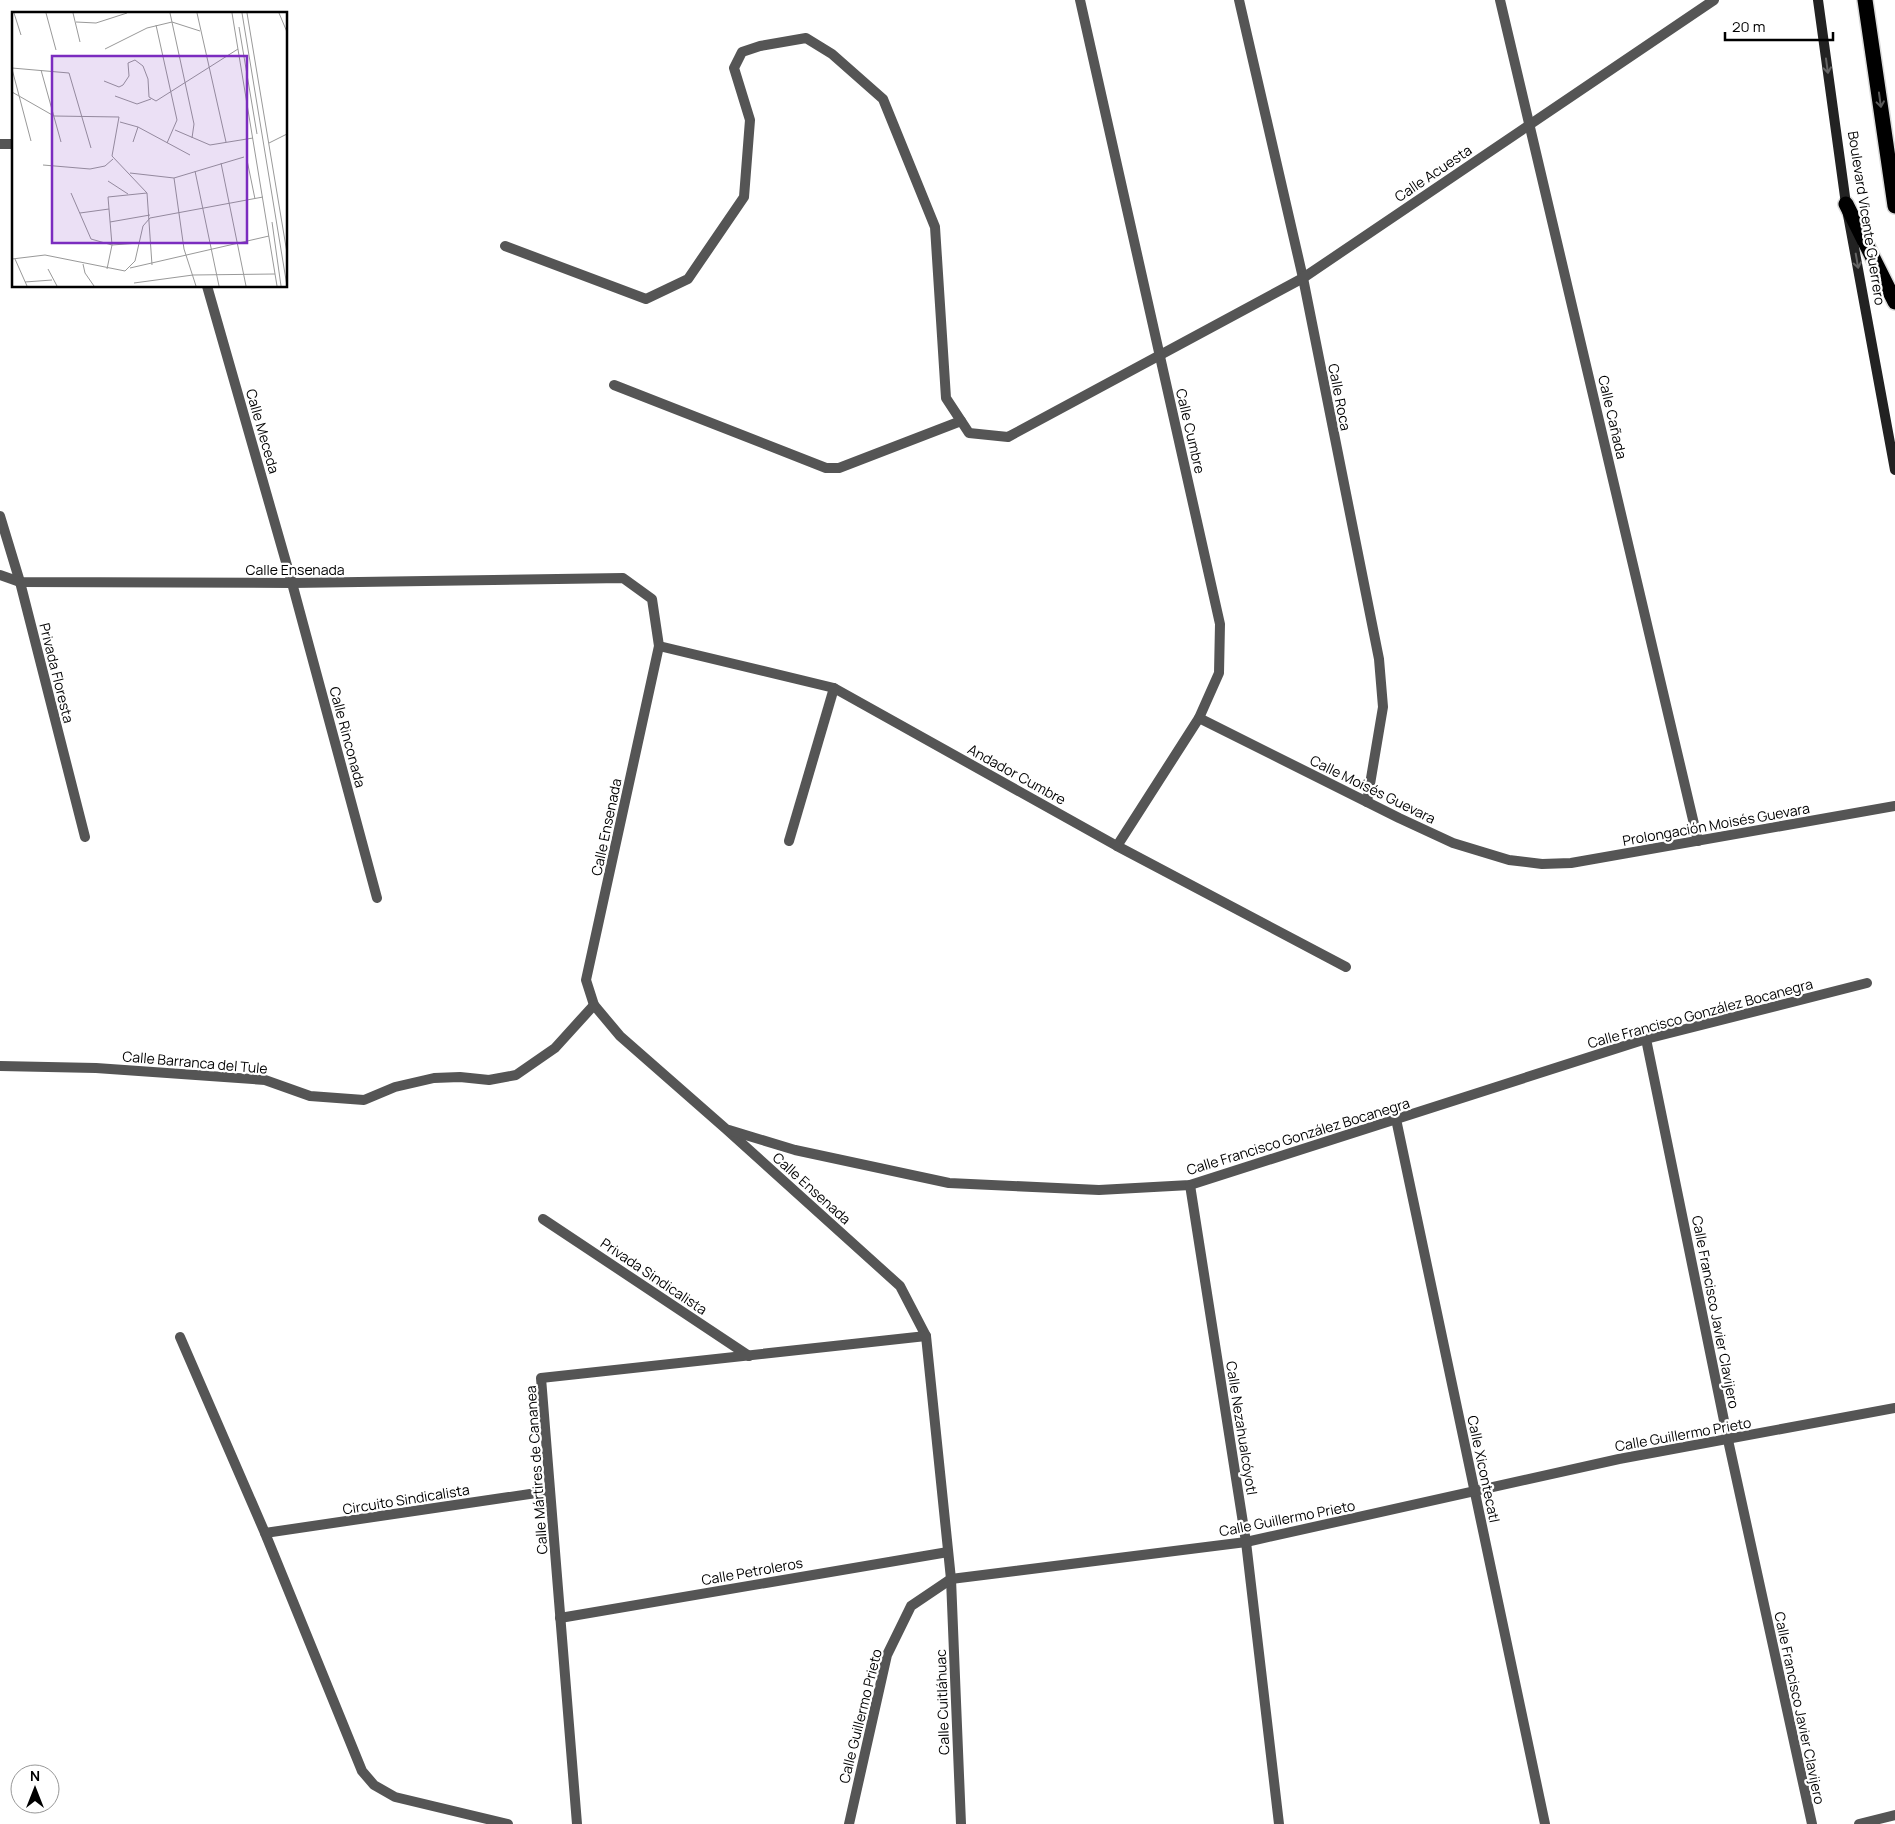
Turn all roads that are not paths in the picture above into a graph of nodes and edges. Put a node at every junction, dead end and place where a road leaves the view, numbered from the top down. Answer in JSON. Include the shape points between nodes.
{"nodes":[{"id":1,"x":1080,"y":0,"type":"edge"},
{"id":2,"x":1240,"y":0,"type":"edge"},
{"id":3,"x":1500,"y":0,"type":"edge"},
{"id":4,"x":1714,"y":0,"type":"edge"},
{"id":5,"x":1818,"y":0,"type":"edge"},
{"id":6,"x":1865,"y":0,"type":"edge"},
{"id":7,"x":1530,"y":124,"type":"junction"},
{"id":8,"x":1846,"y":204,"type":"junction"},
{"id":9,"x":1895,"y":206,"type":"edge"},
{"id":10,"x":505,"y":246,"type":"dead end"},
{"id":11,"x":1303,"y":278,"type":"junction"},
{"id":12,"x":208,"y":288,"type":"edge"},
{"id":13,"x":1895,"y":302,"type":"edge"},
{"id":14,"x":1160,"y":355,"type":"junction"},
{"id":15,"x":614,"y":385,"type":"dead end"},
{"id":16,"x":961,"y":421,"type":"junction"},
{"id":17,"x":1895,"y":470,"type":"edge"},
{"id":18,"x":0,"y":516,"type":"edge"},
{"id":19,"x":0,"y":575,"type":"edge"},
{"id":20,"x":20,"y":582,"type":"junction"},
{"id":21,"x":292,"y":583,"type":"junction"},
{"id":22,"x":659,"y":646,"type":"junction"},
{"id":23,"x":834,"y":688,"type":"junction"},
{"id":24,"x":1200,"y":718,"type":"junction"},
{"id":25,"x":1367,"y":802,"type":"junction"},
{"id":26,"x":1895,"y":806,"type":"edge"},
{"id":27,"x":85,"y":837,"type":"dead end"},
{"id":28,"x":789,"y":841,"type":"dead end"},
{"id":29,"x":1698,"y":841,"type":"junction"},
{"id":30,"x":1117,"y":846,"type":"junction"},
{"id":31,"x":1542,"y":864,"type":"joint"},
{"id":32,"x":376,"y":898,"type":"dead end"},
{"id":33,"x":1346,"y":967,"type":"dead end"},
{"id":34,"x":1867,"y":983,"type":"dead end"},
{"id":35,"x":594,"y":1005,"type":"junction"},
{"id":36,"x":1646,"y":1039,"type":"junction"},
{"id":37,"x":0,"y":1066,"type":"edge"},
{"id":38,"x":1396,"y":1119,"type":"junction"},
{"id":39,"x":726,"y":1129,"type":"junction"},
{"id":40,"x":1190,"y":1185,"type":"junction"},
{"id":41,"x":543,"y":1219,"type":"dead end"},
{"id":42,"x":926,"y":1336,"type":"junction"},
{"id":43,"x":180,"y":1337,"type":"dead end"},
{"id":44,"x":749,"y":1356,"type":"junction"},
{"id":45,"x":1895,"y":1408,"type":"edge"},
{"id":46,"x":1728,"y":1440,"type":"junction"},
{"id":47,"x":550,"y":1491,"type":"junction"},
{"id":48,"x":1475,"y":1491,"type":"junction"},
{"id":49,"x":265,"y":1534,"type":"junction"},
{"id":50,"x":1246,"y":1542,"type":"junction"},
{"id":51,"x":948,"y":1552,"type":"junction"},
{"id":52,"x":951,"y":1579,"type":"junction"},
{"id":53,"x":560,"y":1618,"type":"junction"},
{"id":54,"x":1895,"y":1815,"type":"edge"},
{"id":55,"x":508,"y":1824,"type":"edge"},
{"id":56,"x":577,"y":1824,"type":"edge"},
{"id":57,"x":849,"y":1824,"type":"edge"},
{"id":58,"x":961,"y":1824,"type":"edge"},
{"id":59,"x":1278,"y":1824,"type":"edge"},
{"id":60,"x":1545,"y":1824,"type":"edge"},
{"id":61,"x":1812,"y":1824,"type":"edge"},
{"id":62,"x":1859,"y":1824,"type":"edge"}],
"edges":[{"from":1,"to":14,"type":"street","name":"Calle Cumbre"},
{"from":2,"to":11,"type":"street","name":"Calle Roca"},
{"from":3,"to":7,"type":"street","name":"Calle Cañada"},
{"from":4,"to":7,"type":"street","name":"Calle Acuesta"},
{"from":5,"to":8,"type":"main road","name":"Boulevard Vicente Guerrero","one_way":true},
{"from":6,"to":9,"type":"highway","one_way":true},
{"from":7,"to":11,"type":"street","name":"Calle Acuesta"},
{"from":7,"to":29,"type":"street","name":"Calle Cañada"},
{"from":8,"to":13,"type":"highway"},
{"from":8,"to":17,"type":"main road","name":"Boulevard Vicente Guerrero","one_way":true},
{"from":10,"to":16,"type":"street","via":[[646,299],[688,279],[744,197],[750,120],[734,68],[742,52],[806,38],[832,54],[883,99],[935,227],[946,398]]},
{"from":11,"to":14,"type":"street","name":"Calle Acuesta"},
{"from":11,"to":25,"type":"street","name":"Calle Roca","via":[[1379,659],[1383,707]]},
{"from":12,"to":21,"type":"street","name":"Calle Meceda"},
{"from":14,"to":16,"type":"street","name":"Calle Acuesta","via":[[1008,437],[969,433]]},
{"from":14,"to":24,"type":"street","name":"Calle Cumbre","via":[[1220,624],[1219,673]]},
{"from":15,"to":16,"type":"street","via":[[826,468],[839,468]]},
{"from":18,"to":20,"type":"street","name":"Privada Floresta"},
{"from":19,"to":20,"type":"street","name":"Calle Ensenada"},
{"from":20,"to":21,"type":"street","name":"Calle Ensenada"},
{"from":20,"to":27,"type":"street","name":"Privada Floresta"},
{"from":21,"to":22,"type":"street","name":"Calle Ensenada","via":[[623,578],[652,599]]},
{"from":21,"to":32,"type":"street","name":"Calle Rinconada"},
{"from":22,"to":23,"type":"street","name":"Andador Cumbre"},
{"from":22,"to":35,"type":"street","name":"Calle Ensenada","via":[[586,980]]},
{"from":23,"to":28,"type":"street"},
{"from":23,"to":30,"type":"street","name":"Andador Cumbre"},
{"from":24,"to":25,"type":"street","name":"Calle Moisés Guevara"},
{"from":24,"to":30,"type":"street","name":"Calle Cumbre"},
{"from":25,"to":31,"type":"street","name":"Calle Moisés Guevara","via":[[1453,843],[1510,860]]},
{"from":26,"to":29,"type":"street","name":"Prolongación Moisés Guevara"},
{"from":29,"to":31,"type":"street","name":"Prolongación Moisés Guevara","via":[[1571,863]]},
{"from":30,"to":33,"type":"street","name":"Andador Cumbre"},
{"from":34,"to":36,"type":"street","name":"Calle Francisco González Bocanegra"},
{"from":35,"to":37,"type":"street","name":"Calle Barranca del Tule","via":[[555,1048],[516,1075],[489,1080],[434,1078],[395,1087],[364,1100],[310,1096],[265,1080],[96,1068]]},
{"from":35,"to":39,"type":"street","name":"Calle Ensenada","via":[[620,1036]]},
{"from":36,"to":38,"type":"street","name":"Calle Francisco González Bocanegra"},
{"from":36,"to":46,"type":"street","name":"Calle Francisco Javier Clavijero"},
{"from":38,"to":40,"type":"street","name":"Calle Francisco González Bocanegra"},
{"from":38,"to":48,"type":"street","name":"Calle Xicontecatl"},
{"from":39,"to":40,"type":"street","name":"Calle Francisco González Bocanegra","via":[[795,1150],[949,1183],[1099,1190]]},
{"from":39,"to":42,"type":"street","name":"Calle Ensenada","via":[[900,1286]]},
{"from":40,"to":50,"type":"street","name":"Calle Nezahualcóyotl"},
{"from":41,"to":44,"type":"street","name":"Privada Sindicalista"},
{"from":42,"to":44,"type":"street","name":"Calle Mártires de Cananea"},
{"from":42,"to":51,"type":"street","name":"Calle Ensenada"},
{"from":43,"to":49,"type":"street"},
{"from":44,"to":47,"type":"street","name":"Calle Mártires de Cananea","via":[[541,1378]]},
{"from":45,"to":46,"type":"street","name":"Calle Guillermo Prieto"},
{"from":46,"to":48,"type":"street","name":"Calle Guillermo Prieto","via":[[1619,1459]]},
{"from":46,"to":61,"type":"street","name":"Calle Francisco Javier Clavijero"},
{"from":47,"to":49,"type":"street","name":"Circuito Sindicalista"},
{"from":47,"to":53,"type":"street","name":"Calle Mártires de Cananea"},
{"from":48,"to":50,"type":"street","name":"Calle Guillermo Prieto"},
{"from":48,"to":60,"type":"street","name":"Calle Xicontecatl"},
{"from":49,"to":55,"type":"street","via":[[362,1770],[374,1785],[395,1797]]},
{"from":50,"to":52,"type":"street","name":"Calle Guillermo Prieto"},
{"from":50,"to":59,"type":"street","name":"Calle Nezahualcóyotl"},
{"from":51,"to":52,"type":"street","name":"Calle Ensenada"},
{"from":51,"to":53,"type":"street","name":"Calle Petroleros"},
{"from":52,"to":57,"type":"street","name":"Calle Guillermo Prieto","via":[[910,1606],[887,1655]]},
{"from":52,"to":58,"type":"street","name":"Calle Cuitláhuac"},
{"from":53,"to":56,"type":"street","name":"Calle Mártires de Cananea"},
{"from":54,"to":62,"type":"street"}]}
